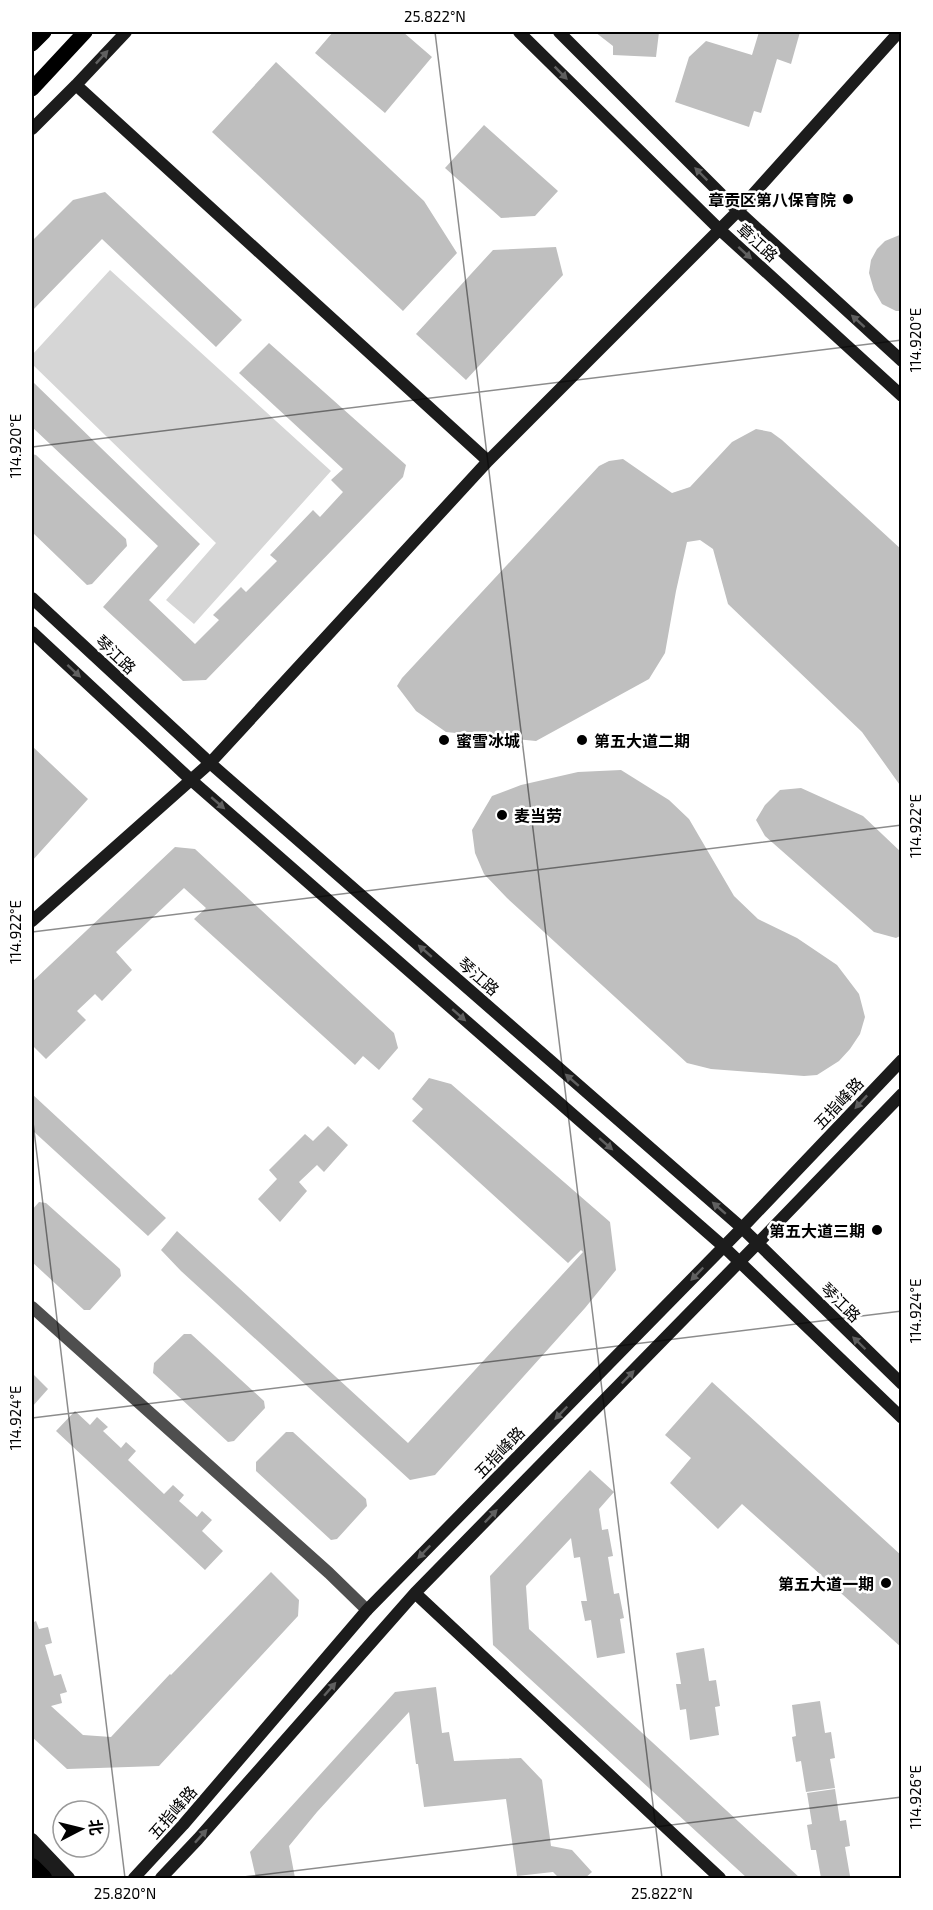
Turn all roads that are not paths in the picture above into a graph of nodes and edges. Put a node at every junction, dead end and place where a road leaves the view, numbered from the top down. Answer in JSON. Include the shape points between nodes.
{"nodes":[{"id":1,"x":44,"y":32,"type":"edge"},
{"id":2,"x":85,"y":32,"type":"edge"},
{"id":3,"x":126,"y":32,"type":"edge"},
{"id":4,"x":519,"y":32,"type":"edge"},
{"id":5,"x":558,"y":32,"type":"edge"},
{"id":6,"x":899,"y":32,"type":"edge"},
{"id":7,"x":32,"y":45,"type":"edge"},
{"id":8,"x":76,"y":85,"type":"junction"},
{"id":9,"x":32,"y":89,"type":"edge"},
{"id":10,"x":32,"y":129,"type":"edge"},
{"id":11,"x":738,"y":211,"type":"junction"},
{"id":12,"x":719,"y":229,"type":"junction"},
{"id":13,"x":902,"y":361,"type":"edge"},
{"id":14,"x":902,"y":396,"type":"edge"},
{"id":15,"x":488,"y":461,"type":"junction"},
{"id":16,"x":32,"y":598,"type":"edge"},
{"id":17,"x":32,"y":632,"type":"edge"},
{"id":18,"x":210,"y":763,"type":"junction"},
{"id":19,"x":190,"y":779,"type":"junction"},
{"id":20,"x":32,"y":921,"type":"edge"},
{"id":21,"x":902,"y":1060,"type":"edge"},
{"id":22,"x":902,"y":1094,"type":"edge"},
{"id":23,"x":742,"y":1228,"type":"junction"},
{"id":24,"x":757,"y":1244,"type":"junction"},
{"id":25,"x":724,"y":1247,"type":"junction"},
{"id":26,"x":740,"y":1262,"type":"junction"},
{"id":27,"x":32,"y":1308,"type":"edge"},
{"id":28,"x":902,"y":1384,"type":"edge"},
{"id":29,"x":902,"y":1418,"type":"edge"},
{"id":30,"x":415,"y":1593,"type":"junction"},
{"id":31,"x":367,"y":1610,"type":"junction"},
{"id":32,"x":32,"y":1839,"type":"edge"},
{"id":33,"x":32,"y":1849,"type":"edge"},
{"id":34,"x":32,"y":1866,"type":"edge"},
{"id":35,"x":44,"y":1878,"type":"edge"},
{"id":36,"x":55,"y":1878,"type":"edge"},
{"id":37,"x":69,"y":1878,"type":"edge"},
{"id":38,"x":134,"y":1878,"type":"edge"},
{"id":39,"x":161,"y":1878,"type":"edge"},
{"id":40,"x":720,"y":1878,"type":"edge"}],
"edges":[{"from":1,"to":7,"type":"main road"},
{"from":2,"to":9,"type":"main road"},
{"from":8,"to":3,"type":"main road","one_way":true},
{"from":4,"to":12,"type":"main road","name":"章江路","one_way":true},
{"from":11,"to":5,"type":"main road","name":"章江路","one_way":true},
{"from":6,"to":11,"type":"main road"},
{"from":8,"to":10,"type":"main road"},
{"from":8,"to":15,"type":"main road"},
{"from":11,"to":12,"type":"main road"},
{"from":13,"to":11,"type":"main road","name":"章江路","one_way":true},
{"from":12,"to":14,"type":"main road","name":"章江路","one_way":true},
{"from":12,"to":15,"type":"main road"},
{"from":15,"to":18,"type":"main road"},
{"from":16,"to":18,"type":"main road","name":"琴江路"},
{"from":17,"to":19,"type":"main road","one_way":true},
{"from":18,"to":19,"type":"main road"},
{"from":23,"to":18,"type":"main road","name":"琴江路","one_way":true},
{"from":19,"to":20,"type":"main road"},
{"from":19,"to":25,"type":"main road","one_way":true},
{"from":21,"to":23,"type":"main road","name":"五指峰路","one_way":true},
{"from":22,"to":24,"type":"main road"},
{"from":23,"to":24,"type":"main road","name":"琴江路"},
{"from":23,"to":25,"type":"main road","name":"五指峰路"},
{"from":24,"to":26,"type":"main road"},
{"from":28,"to":24,"type":"main road","name":"琴江路","one_way":true},
{"from":25,"to":26,"type":"main road"},
{"from":25,"to":31,"type":"main road","name":"五指峰路","one_way":true},
{"from":26,"to":29,"type":"main road"},
{"from":30,"to":26,"type":"main road","one_way":true},
{"from":27,"to":31,"type":"street"},
{"from":39,"to":30,"type":"main road","one_way":true},
{"from":30,"to":40,"type":"main road"},
{"from":31,"to":38,"type":"main road","name":"五指峰路"},
{"from":32,"to":37,"type":"main road"},
{"from":33,"to":36,"type":"main road"},
{"from":34,"to":35,"type":"highway"}]}
